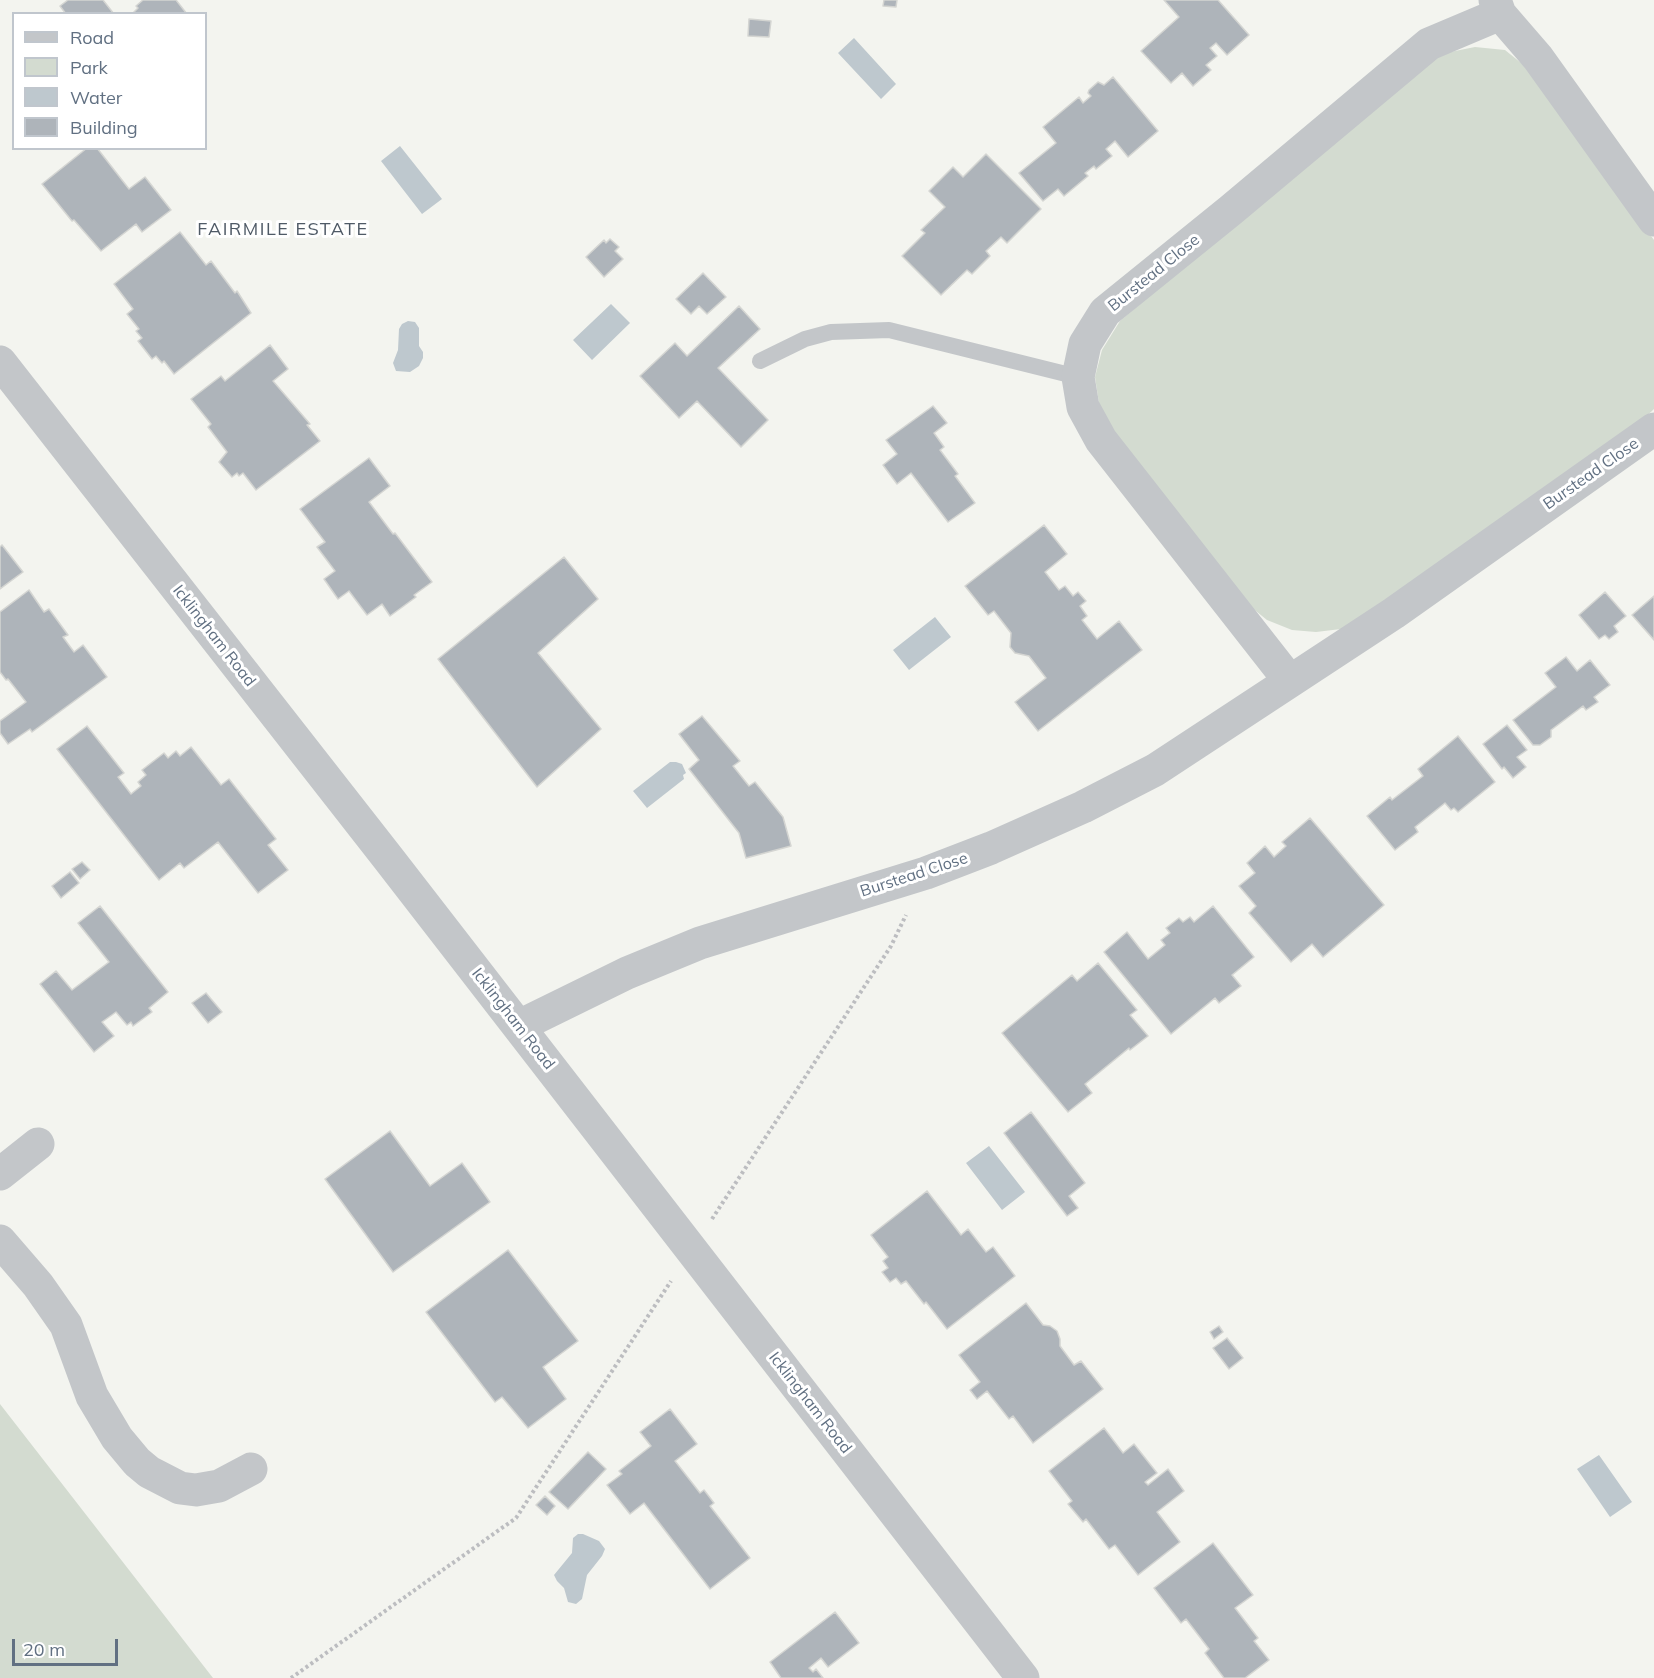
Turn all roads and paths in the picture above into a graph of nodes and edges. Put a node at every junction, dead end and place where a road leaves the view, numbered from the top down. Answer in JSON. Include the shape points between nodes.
{"nodes":[{"id":1,"x":1498,"y":7,"type":"edge"},
{"id":2,"x":1654,"y":220,"type":"edge"},
{"id":3,"x":760,"y":361,"type":"dead end"},
{"id":4,"x":0,"y":362,"type":"edge"},
{"id":5,"x":1078,"y":377,"type":"junction"},
{"id":6,"x":1654,"y":429,"type":"edge"},
{"id":7,"x":1289,"y":680,"type":"junction"},
{"id":8,"x":926,"y":873,"type":"junction"},
{"id":9,"x":519,"y":1026,"type":"junction"},
{"id":10,"x":38,"y":1144,"type":"dead end"},
{"id":11,"x":0,"y":1174,"type":"edge"},
{"id":12,"x":0,"y":1241,"type":"edge"},
{"id":13,"x":692,"y":1250,"type":"junction"},
{"id":14,"x":251,"y":1469,"type":"dead end"},
{"id":15,"x":291,"y":1678,"type":"edge"},
{"id":16,"x":1023,"y":1678,"type":"edge"}],
"edges":[{"from":1,"to":2,"type":"street","name":"Burstead Close"},
{"from":1,"to":5,"type":"street","name":"Burstead Close","via":[[1429,44],[1105,312],[1085,344]]},
{"from":3,"to":5,"type":"lane","via":[[805,339],[831,332],[889,330]]},
{"from":4,"to":9,"type":"street","name":"Icklingham Road"},
{"from":5,"to":7,"type":"street","name":"Burstead Close","via":[[1083,407],[1101,440]]},
{"from":6,"to":7,"type":"street","name":"Burstead Close","via":[[1394,613]]},
{"from":7,"to":8,"type":"street","name":"Burstead Close","via":[[1155,770],[1073,812]]},
{"from":8,"to":9,"type":"street","name":"Burstead Close","via":[[700,943],[627,973]]},
{"from":8,"to":13,"type":"path","via":[[891,946]]},
{"from":9,"to":13,"type":"street","name":"Icklingham Road"},
{"from":10,"to":11,"type":"street"},
{"from":12,"to":14,"type":"street","via":[[66,1325],[92,1396],[117,1438],[137,1462],[180,1488],[196,1490],[219,1486]]},
{"from":13,"to":15,"type":"path","via":[[516,1518]]},
{"from":13,"to":16,"type":"street","name":"Icklingham Road"}]}
